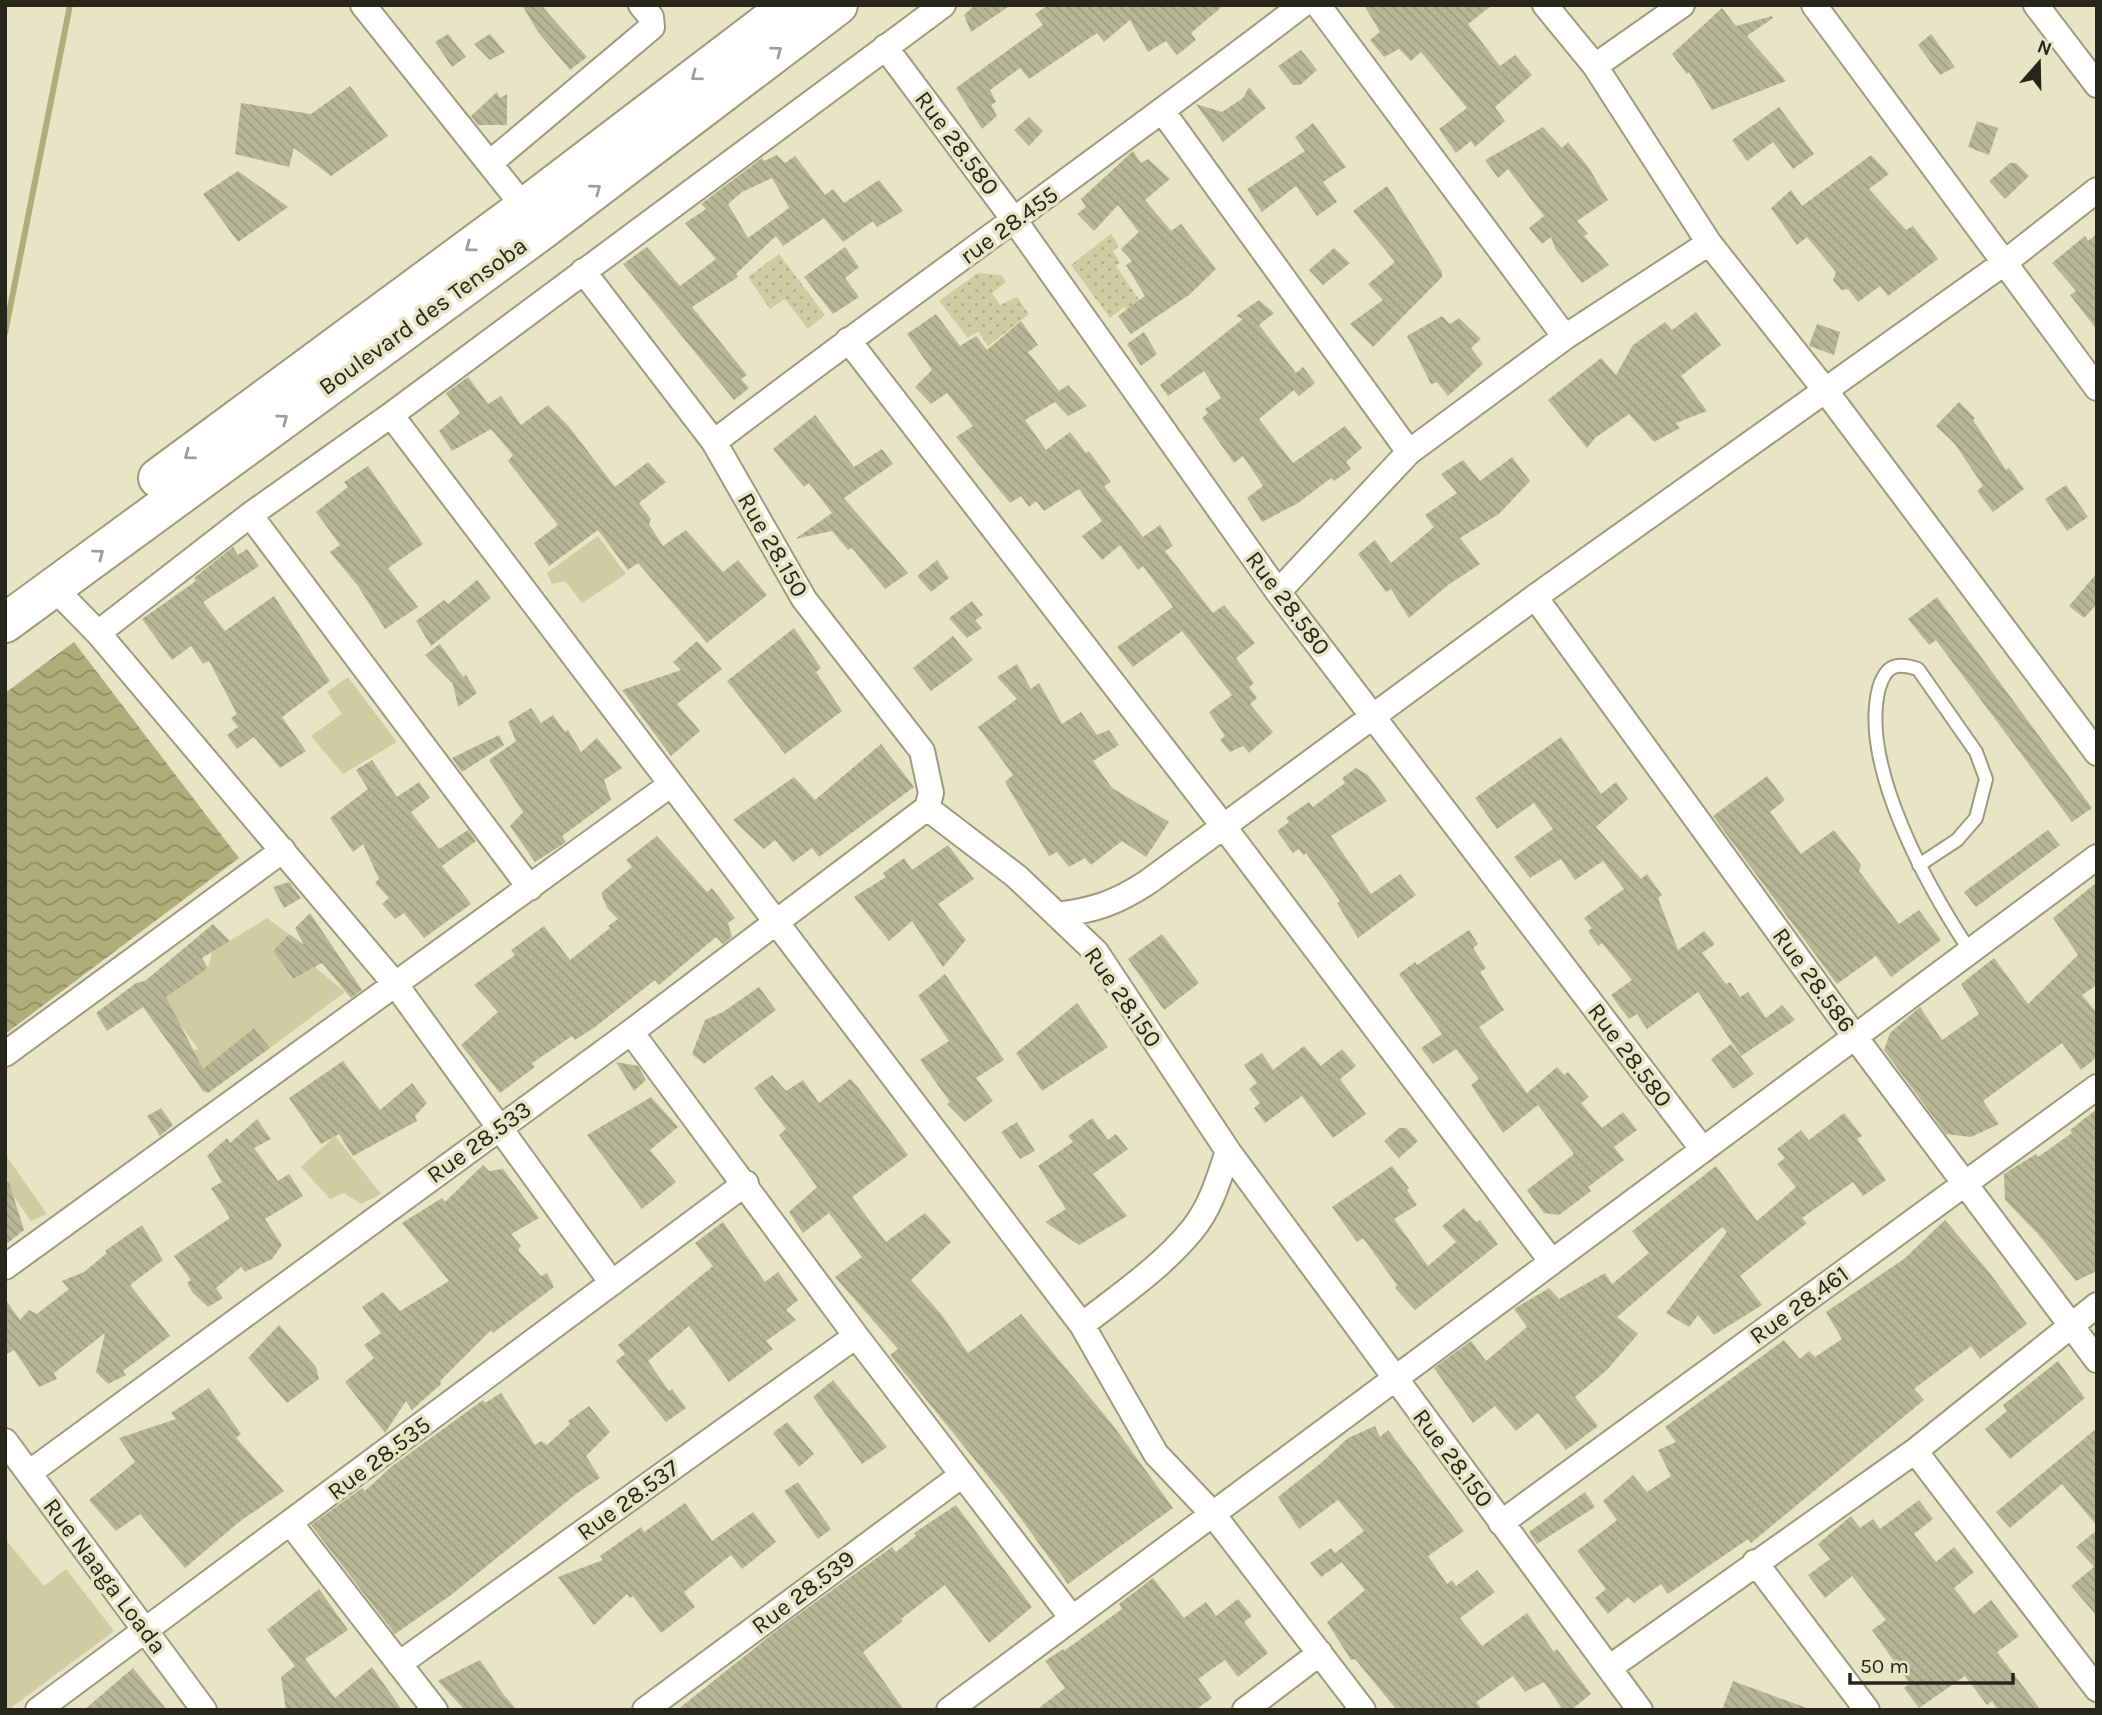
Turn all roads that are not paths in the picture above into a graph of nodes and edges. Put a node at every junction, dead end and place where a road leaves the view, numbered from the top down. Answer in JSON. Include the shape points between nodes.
{"nodes":[{"id":1,"x":363,"y":5,"type":"edge"},
{"id":2,"x":641,"y":5,"type":"edge"},
{"id":3,"x":790,"y":5,"type":"edge"},
{"id":4,"x":838,"y":5,"type":"edge"},
{"id":5,"x":943,"y":5,"type":"edge"},
{"id":6,"x":1301,"y":5,"type":"edge"},
{"id":7,"x":1318,"y":5,"type":"edge"},
{"id":8,"x":1545,"y":5,"type":"edge"},
{"id":9,"x":1682,"y":5,"type":"edge"},
{"id":10,"x":1814,"y":5,"type":"edge"},
{"id":11,"x":2036,"y":5,"type":"edge"},
{"id":12,"x":885,"y":47,"type":"junction"},
{"id":13,"x":1595,"y":66,"type":"junction"},
{"id":14,"x":2097,"y":85,"type":"edge"},
{"id":15,"x":1163,"y":112,"type":"junction"},
{"id":16,"x":490,"y":163,"type":"junction"},
{"id":17,"x":2097,"y":190,"type":"edge"},
{"id":18,"x":533,"y":218,"type":"junction"},
{"id":19,"x":1015,"y":221,"type":"junction"},
{"id":20,"x":1709,"y":243,"type":"junction"},
{"id":21,"x":2004,"y":263,"type":"junction"},
{"id":22,"x":583,"y":271,"type":"junction"},
{"id":23,"x":1565,"y":337,"type":"junction"},
{"id":24,"x":848,"y":340,"type":"junction"},
{"id":25,"x":2097,"y":388,"type":"edge"},
{"id":26,"x":1825,"y":390,"type":"junction"},
{"id":27,"x":391,"y":415,"type":"junction"},
{"id":28,"x":714,"y":442,"type":"junction"},
{"id":29,"x":1409,"y":452,"type":"junction"},
{"id":30,"x":250,"y":515,"type":"junction"},
{"id":31,"x":53,"y":587,"type":"junction"},
{"id":32,"x":5,"y":590,"type":"edge"},
{"id":33,"x":1278,"y":592,"type":"junction"},
{"id":34,"x":1535,"y":597,"type":"junction"},
{"id":35,"x":5,"y":624,"type":"edge"},
{"id":36,"x":98,"y":633,"type":"junction"},
{"id":37,"x":1374,"y":716,"type":"junction"},
{"id":38,"x":2097,"y":753,"type":"edge"},
{"id":39,"x":670,"y":785,"type":"junction"},
{"id":40,"x":927,"y":808,"type":"junction"},
{"id":41,"x":1224,"y":827,"type":"junction"},
{"id":42,"x":283,"y":850,"type":"junction"},
{"id":43,"x":2097,"y":857,"type":"edge"},
{"id":44,"x":1919,"y":866,"type":"junction"},
{"id":45,"x":530,"y":888,"type":"junction"},
{"id":46,"x":1057,"y":915,"type":"junction"},
{"id":47,"x":774,"y":924,"type":"junction"},
{"id":48,"x":1970,"y":951,"type":"junction"},
{"id":49,"x":396,"y":985,"type":"junction"},
{"id":50,"x":631,"y":1032,"type":"junction"},
{"id":51,"x":1855,"y":1037,"type":"junction"},
{"id":52,"x":5,"y":1054,"type":"edge"},
{"id":53,"x":2097,"y":1087,"type":"edge"},
{"id":54,"x":497,"y":1128,"type":"junction"},
{"id":55,"x":1703,"y":1150,"type":"junction"},
{"id":56,"x":1228,"y":1151,"type":"junction"},
{"id":57,"x":746,"y":1183,"type":"junction"},
{"id":58,"x":1965,"y":1183,"type":"junction"},
{"id":59,"x":1552,"y":1262,"type":"junction"},
{"id":60,"x":5,"y":1267,"type":"edge"},
{"id":61,"x":612,"y":1283,"type":"junction"},
{"id":62,"x":2097,"y":1305,"type":"edge"},
{"id":63,"x":1082,"y":1325,"type":"junction"},
{"id":64,"x":2071,"y":1325,"type":"junction"},
{"id":65,"x":856,"y":1336,"type":"junction"},
{"id":66,"x":2097,"y":1360,"type":"edge"},
{"id":67,"x":1394,"y":1379,"type":"junction"},
{"id":68,"x":5,"y":1441,"type":"edge"},
{"id":69,"x":1915,"y":1451,"type":"junction"},
{"id":70,"x":29,"y":1473,"type":"junction"},
{"id":71,"x":962,"y":1475,"type":"junction"},
{"id":72,"x":1212,"y":1513,"type":"junction"},
{"id":73,"x":1501,"y":1523,"type":"junction"},
{"id":74,"x":291,"y":1524,"type":"junction"},
{"id":75,"x":1755,"y":1562,"type":"junction"},
{"id":76,"x":1072,"y":1618,"type":"junction"},
{"id":77,"x":145,"y":1630,"type":"junction"},
{"id":78,"x":1320,"y":1653,"type":"junction"},
{"id":79,"x":400,"y":1664,"type":"junction"},
{"id":80,"x":1609,"y":1668,"type":"junction"},
{"id":81,"x":2097,"y":1689,"type":"edge"},
{"id":82,"x":38,"y":1710,"type":"edge"},
{"id":83,"x":204,"y":1710,"type":"edge"},
{"id":84,"x":435,"y":1710,"type":"edge"},
{"id":85,"x":645,"y":1710,"type":"edge"},
{"id":86,"x":949,"y":1710,"type":"edge"},
{"id":87,"x":1245,"y":1710,"type":"edge"},
{"id":88,"x":1363,"y":1710,"type":"edge"},
{"id":89,"x":1640,"y":1710,"type":"edge"},
{"id":90,"x":1867,"y":1710,"type":"edge"}],
"edges":[{"from":1,"to":16,"type":"street"},
{"from":2,"to":16,"type":"street","via":[[652,27]]},
{"from":3,"to":18,"type":"main road","name":"Boulevard des Tensoba","one_way":true},
{"from":18,"to":4,"type":"main road","name":"Boulevard des Tensoba","one_way":true},
{"from":5,"to":12,"type":"street"},
{"from":6,"to":15,"type":"street","name":"rue 28.455"},
{"from":7,"to":23,"type":"street"},
{"from":8,"to":13,"type":"street"},
{"from":9,"to":13,"type":"street"},
{"from":10,"to":21,"type":"street"},
{"from":11,"to":14,"type":"street"},
{"from":12,"to":19,"type":"street","name":"Rue 28.580"},
{"from":12,"to":22,"type":"street"},
{"from":13,"to":20,"type":"street"},
{"from":15,"to":19,"type":"street","name":"rue 28.455"},
{"from":15,"to":29,"type":"street"},
{"from":16,"to":18,"type":"street"},
{"from":17,"to":21,"type":"street"},
{"from":31,"to":18,"type":"main road","name":"Boulevard des Tensoba","one_way":true},
{"from":18,"to":32,"type":"main road","name":"Boulevard des Tensoba","one_way":true},
{"from":19,"to":24,"type":"street","name":"rue 28.455"},
{"from":19,"to":33,"type":"street","name":"Rue 28.580"},
{"from":20,"to":23,"type":"street"},
{"from":20,"to":26,"type":"street"},
{"from":21,"to":25,"type":"street"},
{"from":21,"to":26,"type":"street"},
{"from":22,"to":27,"type":"street"},
{"from":22,"to":28,"type":"street","name":"Rue 28.150"},
{"from":23,"to":29,"type":"street"},
{"from":24,"to":28,"type":"street","name":"rue 28.455"},
{"from":24,"to":41,"type":"street"},
{"from":26,"to":34,"type":"street"},
{"from":26,"to":38,"type":"street"},
{"from":27,"to":30,"type":"street"},
{"from":27,"to":39,"type":"street"},
{"from":28,"to":40,"type":"street","name":"Rue 28.150","via":[[804,599],[922,751],[931,793]]},
{"from":29,"to":33,"type":"street"},
{"from":30,"to":36,"type":"street"},
{"from":30,"to":45,"type":"street"},
{"from":31,"to":35,"type":"main road","name":"Boulevard des Tensoba"},
{"from":31,"to":36,"type":"street"},
{"from":33,"to":37,"type":"street","name":"Rue 28.580"},
{"from":34,"to":37,"type":"street"},
{"from":34,"to":51,"type":"street","name":"Rue 28.586"},
{"from":36,"to":42,"type":"street"},
{"from":37,"to":41,"type":"street"},
{"from":37,"to":55,"type":"street","name":"Rue 28.580"},
{"from":39,"to":45,"type":"street"},
{"from":39,"to":47,"type":"street"},
{"from":40,"to":46,"type":"street","name":"Rue 28.150","via":[[1016,876]]},
{"from":40,"to":47,"type":"street","name":"Rue 28.533"},
{"from":41,"to":46,"type":"street","via":[[1116,902]]},
{"from":41,"to":59,"type":"street"},
{"from":42,"to":49,"type":"street"},
{"from":42,"to":52,"type":"street"},
{"from":43,"to":48,"type":"street"},
{"from":44,"to":44,"type":"lane","via":[[1900,828],[1875,728],[1883,673],[1892,665],[1918,669],[1976,752],[1986,779],[1976,818],[1957,840]]},
{"from":44,"to":48,"type":"lane"},
{"from":45,"to":49,"type":"street"},
{"from":46,"to":56,"type":"street","name":"Rue 28.150","via":[[1096,952]]},
{"from":47,"to":50,"type":"street","name":"Rue 28.533"},
{"from":47,"to":63,"type":"street"},
{"from":48,"to":51,"type":"street"},
{"from":49,"to":54,"type":"street"},
{"from":49,"to":60,"type":"street"},
{"from":50,"to":54,"type":"street","name":"Rue 28.533"},
{"from":50,"to":57,"type":"street"},
{"from":51,"to":55,"type":"street"},
{"from":51,"to":58,"type":"street","name":"Rue 28.586"},
{"from":53,"to":58,"type":"street","name":"Rue 28.461"},
{"from":54,"to":61,"type":"street"},
{"from":54,"to":70,"type":"street","name":"Rue 28.533"},
{"from":55,"to":59,"type":"street"},
{"from":56,"to":63,"type":"street","via":[[1215,1192],[1193,1229]]},
{"from":56,"to":67,"type":"street","name":"Rue 28.150"},
{"from":57,"to":61,"type":"street","name":"Rue 28.535"},
{"from":57,"to":65,"type":"street"},
{"from":58,"to":64,"type":"street","name":"Rue 28.586"},
{"from":58,"to":73,"type":"street","name":"Rue 28.461"},
{"from":59,"to":67,"type":"street"},
{"from":61,"to":74,"type":"street","name":"Rue 28.535"},
{"from":62,"to":64,"type":"street"},
{"from":63,"to":72,"type":"street","via":[[1156,1454]]},
{"from":64,"to":66,"type":"street","name":"Rue 28.586"},
{"from":64,"to":69,"type":"street"},
{"from":65,"to":71,"type":"street"},
{"from":65,"to":79,"type":"street","name":"Rue 28.537"},
{"from":67,"to":72,"type":"street"},
{"from":67,"to":73,"type":"street","name":"Rue 28.150"},
{"from":68,"to":70,"type":"street","name":"Rue Naaga Loada"},
{"from":69,"to":75,"type":"street"},
{"from":69,"to":81,"type":"street"},
{"from":70,"to":77,"type":"street","name":"Rue Naaga Loada"},
{"from":71,"to":76,"type":"street"},
{"from":71,"to":85,"type":"street","name":"Rue 28.539"},
{"from":72,"to":76,"type":"street"},
{"from":72,"to":78,"type":"street"},
{"from":73,"to":80,"type":"street","name":"Rue 28.150"},
{"from":74,"to":77,"type":"street","name":"Rue 28.535"},
{"from":74,"to":79,"type":"street"},
{"from":75,"to":80,"type":"street"},
{"from":75,"to":90,"type":"street"},
{"from":76,"to":86,"type":"street"},
{"from":77,"to":82,"type":"street","name":"Rue 28.535"},
{"from":77,"to":83,"type":"street","name":"Rue Naaga Loada"},
{"from":78,"to":87,"type":"street"},
{"from":78,"to":88,"type":"street"},
{"from":79,"to":84,"type":"street"},
{"from":80,"to":89,"type":"street","name":"Rue 28.150"}]}
